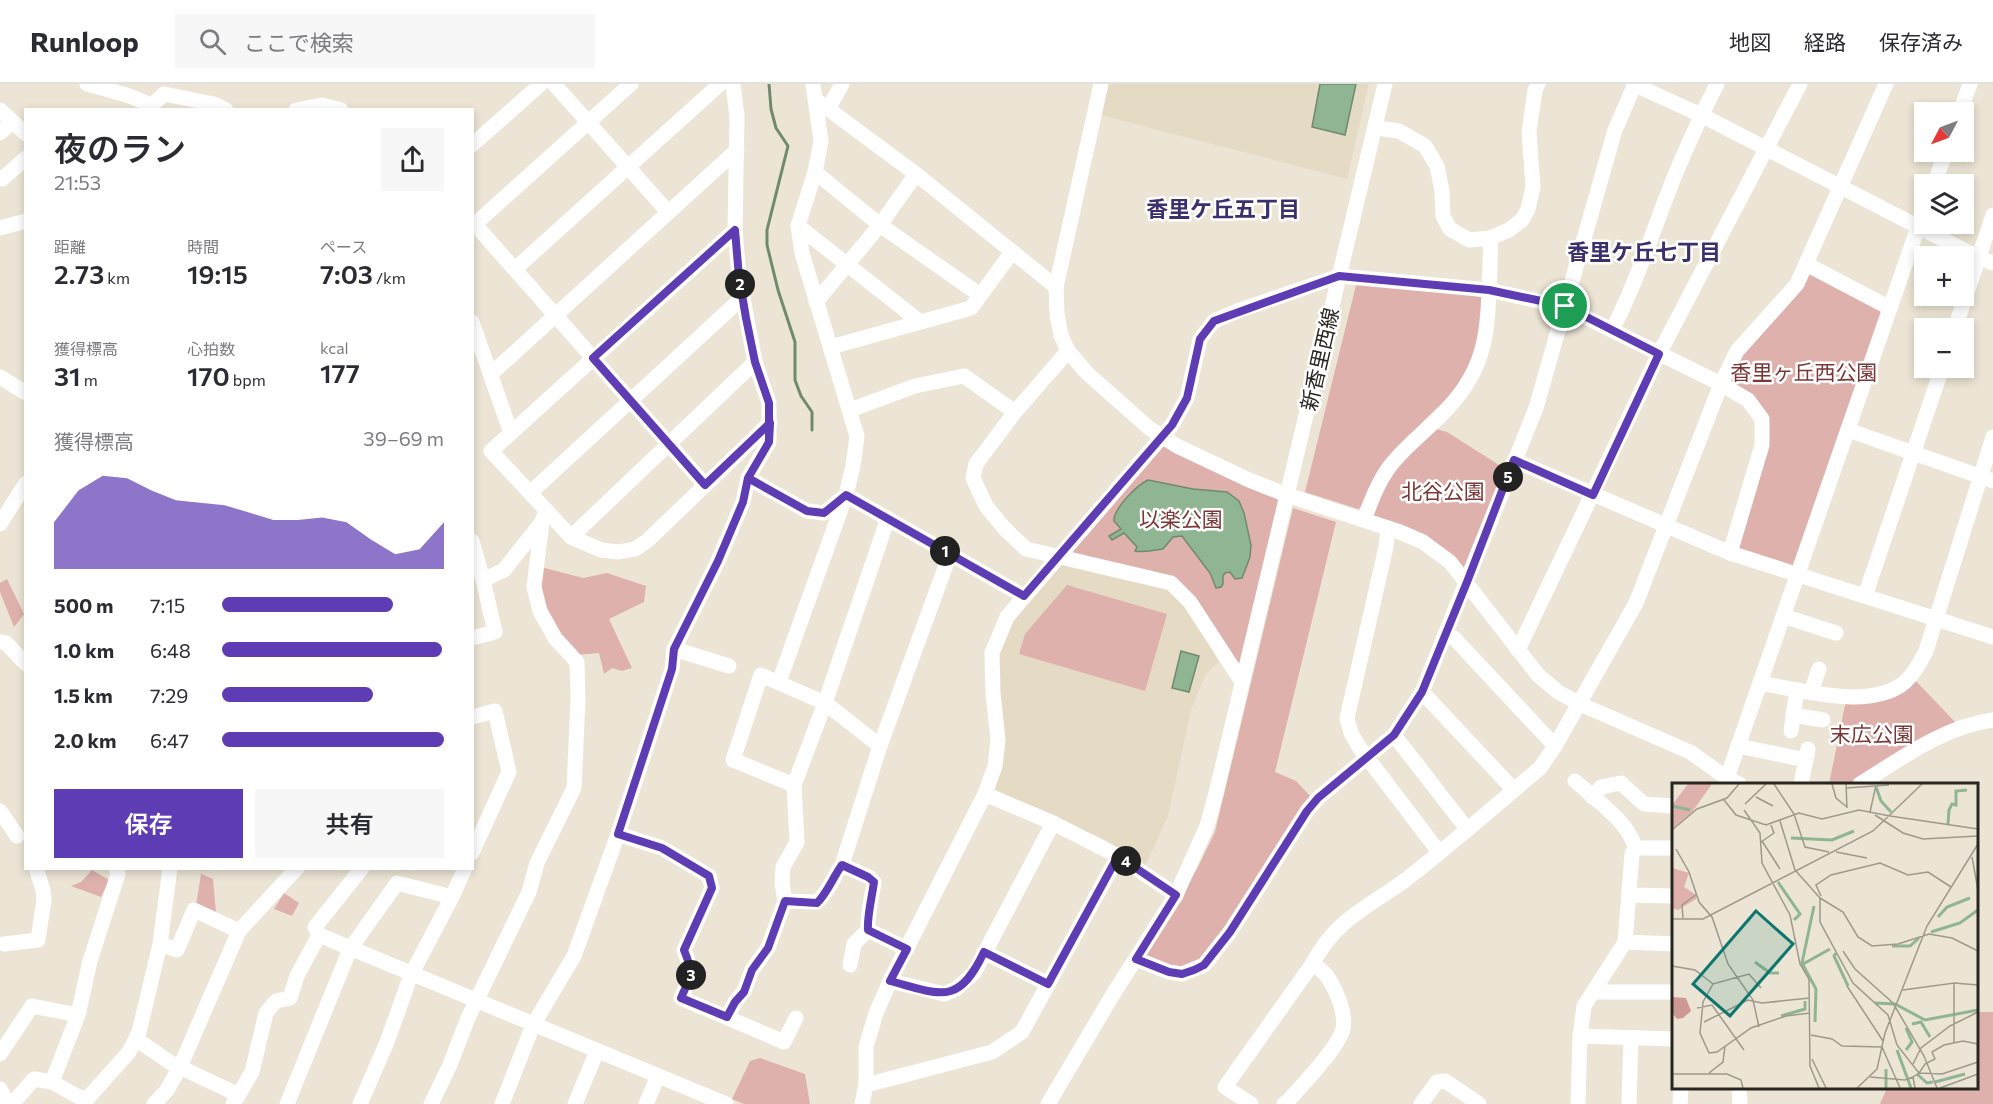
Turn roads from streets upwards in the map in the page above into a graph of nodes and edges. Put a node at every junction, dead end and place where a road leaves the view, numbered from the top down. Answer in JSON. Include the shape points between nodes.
{"nodes":[{"id":1,"x":87,"y":84,"type":"edge"},
{"id":2,"x":541,"y":84,"type":"edge"},
{"id":3,"x":554,"y":84,"type":"edge"},
{"id":4,"x":631,"y":84,"type":"edge"},
{"id":5,"x":720,"y":84,"type":"edge"},
{"id":6,"x":733,"y":84,"type":"edge"},
{"id":7,"x":813,"y":84,"type":"edge"},
{"id":8,"x":842,"y":84,"type":"edge"},
{"id":9,"x":1101,"y":84,"type":"edge"},
{"id":10,"x":1385,"y":84,"type":"edge"},
{"id":11,"x":1538,"y":84,"type":"edge"},
{"id":12,"x":1634,"y":84,"type":"edge"},
{"id":13,"x":1717,"y":84,"type":"edge"},
{"id":14,"x":1800,"y":84,"type":"edge"},
{"id":15,"x":1886,"y":84,"type":"edge"},
{"id":16,"x":1970,"y":84,"type":"edge"},
{"id":17,"x":1964,"y":102,"type":"edge"},
{"id":18,"x":822,"y":105,"type":"junction"},
{"id":19,"x":152,"y":108,"type":"edge"},
{"id":20,"x":222,"y":108,"type":"edge"},
{"id":21,"x":306,"y":108,"type":"edge"},
{"id":22,"x":333,"y":108,"type":"edge"},
{"id":23,"x":0,"y":110,"type":"edge"},
{"id":24,"x":1701,"y":116,"type":"junction"},
{"id":25,"x":12,"y":122,"type":"junction"},
{"id":26,"x":588,"y":122,"type":"junction"},
{"id":27,"x":1376,"y":128,"type":"junction"},
{"id":28,"x":24,"y":132,"type":"edge"},
{"id":29,"x":0,"y":133,"type":"edge"},
{"id":30,"x":474,"y":143,"type":"edge"},
{"id":31,"x":1767,"y":149,"type":"junction"},
{"id":32,"x":737,"y":150,"type":"junction"},
{"id":33,"x":24,"y":160,"type":"edge"},
{"id":34,"x":628,"y":167,"type":"junction"},
{"id":35,"x":815,"y":172,"type":"junction"},
{"id":36,"x":916,"y":174,"type":"junction"},
{"id":37,"x":2,"y":179,"type":"dead end"},
{"id":38,"x":1841,"y":186,"type":"junction"},
{"id":39,"x":668,"y":212,"type":"junction"},
{"id":40,"x":1993,"y":215,"type":"edge"},
{"id":41,"x":24,"y":222,"type":"edge"},
{"id":42,"x":474,"y":223,"type":"edge"},
{"id":43,"x":880,"y":225,"type":"junction"},
{"id":44,"x":1914,"y":225,"type":"edge"},
{"id":45,"x":798,"y":226,"type":"junction"},
{"id":46,"x":0,"y":228,"type":"edge"},
{"id":47,"x":735,"y":230,"type":"junction"},
{"id":48,"x":1916,"y":234,"type":"edge"},
{"id":49,"x":1932,"y":234,"type":"edge"},
{"id":50,"x":1490,"y":238,"type":"junction"},
{"id":51,"x":1012,"y":252,"type":"junction"},
{"id":52,"x":1986,"y":261,"type":"edge"},
{"id":53,"x":848,"y":264,"type":"junction"},
{"id":54,"x":1806,"y":264,"type":"junction"},
{"id":55,"x":515,"y":269,"type":"junction"},
{"id":56,"x":1339,"y":276,"type":"junction"},
{"id":57,"x":1056,"y":287,"type":"junction"},
{"id":58,"x":1489,"y":290,"type":"junction"},
{"id":59,"x":980,"y":295,"type":"junction"},
{"id":60,"x":743,"y":297,"type":"junction"},
{"id":61,"x":816,"y":302,"type":"junction"},
{"id":62,"x":1565,"y":306,"type":"junction"},
{"id":63,"x":1890,"y":308,"type":"junction"},
{"id":64,"x":555,"y":315,"type":"junction"},
{"id":65,"x":1960,"y":318,"type":"edge"},
{"id":66,"x":919,"y":321,"type":"junction"},
{"id":67,"x":474,"y":327,"type":"edge"},
{"id":68,"x":1612,"y":330,"type":"junction"},
{"id":69,"x":831,"y":347,"type":"junction"},
{"id":70,"x":1068,"y":351,"type":"junction"},
{"id":71,"x":1659,"y":354,"type":"junction"},
{"id":72,"x":593,"y":358,"type":"junction"},
{"id":73,"x":755,"y":362,"type":"junction"},
{"id":74,"x":491,"y":374,"type":"junction"},
{"id":75,"x":0,"y":376,"type":"edge"},
{"id":76,"x":1939,"y":378,"type":"edge"},
{"id":77,"x":1721,"y":384,"type":"junction"},
{"id":78,"x":24,"y":392,"type":"edge"},
{"id":79,"x":631,"y":400,"type":"junction"},
{"id":80,"x":850,"y":410,"type":"junction"},
{"id":81,"x":1015,"y":412,"type":"junction"},
{"id":82,"x":770,"y":423,"type":"junction"},
{"id":83,"x":1848,"y":430,"type":"junction"},
{"id":84,"x":511,"y":433,"type":"junction"},
{"id":85,"x":1993,"y":437,"type":"edge"},
{"id":86,"x":1162,"y":438,"type":"junction"},
{"id":87,"x":669,"y":444,"type":"junction"},
{"id":88,"x":1913,"y":453,"type":"junction"},
{"id":89,"x":1514,"y":460,"type":"junction"},
{"id":90,"x":748,"y":478,"type":"junction"},
{"id":91,"x":1987,"y":479,"type":"edge"},
{"id":92,"x":705,"y":485,"type":"junction"},
{"id":93,"x":24,"y":486,"type":"edge"},
{"id":94,"x":530,"y":493,"type":"junction"},
{"id":95,"x":846,"y":495,"type":"junction"},
{"id":96,"x":1287,"y":495,"type":"junction"},
{"id":97,"x":1593,"y":495,"type":"junction"},
{"id":98,"x":544,"y":516,"type":"junction"},
{"id":99,"x":888,"y":519,"type":"junction"},
{"id":100,"x":1364,"y":520,"type":"junction"},
{"id":101,"x":0,"y":524,"type":"edge"},
{"id":102,"x":1666,"y":526,"type":"junction"},
{"id":103,"x":1388,"y":528,"type":"junction"},
{"id":104,"x":571,"y":537,"type":"junction"},
{"id":105,"x":474,"y":548,"type":"edge"},
{"id":106,"x":1730,"y":553,"type":"junction"},
{"id":107,"x":950,"y":554,"type":"junction"},
{"id":108,"x":1059,"y":557,"type":"junction"},
{"id":109,"x":1798,"y":574,"type":"junction"},
{"id":110,"x":483,"y":580,"type":"junction"},
{"id":111,"x":1467,"y":582,"type":"junction"},
{"id":112,"x":1024,"y":596,"type":"junction"},
{"id":113,"x":1865,"y":596,"type":"junction"},
{"id":114,"x":1783,"y":616,"type":"junction"},
{"id":115,"x":1936,"y":619,"type":"junction"},
{"id":116,"x":1836,"y":633,"type":"dead end"},
{"id":117,"x":1445,"y":635,"type":"junction"},
{"id":118,"x":474,"y":637,"type":"edge"},
{"id":119,"x":1993,"y":637,"type":"edge"},
{"id":120,"x":0,"y":642,"type":"edge"},
{"id":121,"x":674,"y":649,"type":"junction"},
{"id":122,"x":1518,"y":650,"type":"junction"},
{"id":123,"x":24,"y":662,"type":"edge"},
{"id":124,"x":729,"y":666,"type":"dead end"},
{"id":125,"x":1819,"y":669,"type":"dead end"},
{"id":126,"x":779,"y":682,"type":"junction"},
{"id":127,"x":1242,"y":682,"type":"junction"},
{"id":128,"x":1760,"y":683,"type":"junction"},
{"id":129,"x":1804,"y":691,"type":"junction"},
{"id":130,"x":1422,"y":692,"type":"junction"},
{"id":131,"x":825,"y":703,"type":"junction"},
{"id":132,"x":1580,"y":704,"type":"junction"},
{"id":133,"x":1793,"y":715,"type":"junction"},
{"id":134,"x":474,"y":716,"type":"edge"},
{"id":135,"x":1823,"y":720,"type":"dead end"},
{"id":136,"x":1993,"y":720,"type":"edge"},
{"id":137,"x":1791,"y":731,"type":"dead end"},
{"id":138,"x":1394,"y":735,"type":"junction"},
{"id":139,"x":880,"y":746,"type":"junction"},
{"id":140,"x":1555,"y":747,"type":"junction"},
{"id":141,"x":1738,"y":747,"type":"junction"},
{"id":142,"x":1367,"y":757,"type":"junction"},
{"id":143,"x":1575,"y":781,"type":"dead end"},
{"id":144,"x":1733,"y":783,"type":"edge"},
{"id":145,"x":1802,"y":783,"type":"edge"},
{"id":146,"x":1862,"y":783,"type":"edge"},
{"id":147,"x":794,"y":785,"type":"junction"},
{"id":148,"x":1514,"y":790,"type":"junction"},
{"id":149,"x":985,"y":795,"type":"junction"},
{"id":150,"x":1592,"y":797,"type":"junction"},
{"id":151,"x":1672,"y":806,"type":"edge"},
{"id":152,"x":0,"y":811,"type":"edge"},
{"id":153,"x":1053,"y":823,"type":"junction"},
{"id":154,"x":1467,"y":829,"type":"junction"},
{"id":155,"x":618,"y":834,"type":"junction"},
{"id":156,"x":17,"y":836,"type":"dead end"},
{"id":157,"x":474,"y":848,"type":"edge"},
{"id":158,"x":1635,"y":848,"type":"junction"},
{"id":159,"x":1672,"y":848,"type":"edge"},
{"id":160,"x":1439,"y":852,"type":"junction"},
{"id":161,"x":1118,"y":856,"type":"junction"},
{"id":162,"x":842,"y":865,"type":"junction"},
{"id":163,"x":37,"y":870,"type":"edge"},
{"id":164,"x":117,"y":870,"type":"edge"},
{"id":165,"x":170,"y":870,"type":"edge"},
{"id":166,"x":295,"y":870,"type":"edge"},
{"id":167,"x":356,"y":870,"type":"edge"},
{"id":168,"x":464,"y":870,"type":"edge"},
{"id":169,"x":1176,"y":895,"type":"junction"},
{"id":170,"x":1629,"y":895,"type":"junction"},
{"id":171,"x":1672,"y":896,"type":"edge"},
{"id":172,"x":452,"y":897,"type":"junction"},
{"id":173,"x":785,"y":901,"type":"junction"},
{"id":174,"x":868,"y":930,"type":"junction"},
{"id":175,"x":239,"y":931,"type":"junction"},
{"id":176,"x":319,"y":935,"type":"junction"},
{"id":177,"x":1625,"y":942,"type":"junction"},
{"id":178,"x":160,"y":944,"type":"junction"},
{"id":179,"x":1672,"y":944,"type":"edge"},
{"id":180,"x":1,"y":948,"type":"edge"},
{"id":181,"x":350,"y":949,"type":"junction"},
{"id":182,"x":907,"y":949,"type":"junction"},
{"id":183,"x":984,"y":952,"type":"junction"},
{"id":184,"x":1136,"y":959,"type":"junction"},
{"id":185,"x":1313,"y":963,"type":"junction"},
{"id":186,"x":850,"y":964,"type":"dead end"},
{"id":187,"x":411,"y":975,"type":"junction"},
{"id":188,"x":890,"y":981,"type":"junction"},
{"id":189,"x":1048,"y":984,"type":"junction"},
{"id":190,"x":1593,"y":992,"type":"junction"},
{"id":191,"x":1672,"y":992,"type":"edge"},
{"id":192,"x":476,"y":1002,"type":"junction"},
{"id":193,"x":78,"y":1015,"type":"junction"},
{"id":194,"x":727,"y":1017,"type":"junction"},
{"id":195,"x":796,"y":1018,"type":"dead end"},
{"id":196,"x":533,"y":1025,"type":"junction"},
{"id":197,"x":1580,"y":1036,"type":"junction"},
{"id":198,"x":1631,"y":1038,"type":"junction"},
{"id":199,"x":136,"y":1039,"type":"junction"},
{"id":200,"x":1672,"y":1039,"type":"edge"},
{"id":201,"x":597,"y":1051,"type":"junction"},
{"id":202,"x":0,"y":1054,"type":"edge"},
{"id":203,"x":180,"y":1067,"type":"junction"},
{"id":204,"x":658,"y":1076,"type":"junction"},
{"id":205,"x":52,"y":1082,"type":"junction"},
{"id":206,"x":866,"y":1085,"type":"junction"},
{"id":207,"x":0,"y":1089,"type":"edge"},
{"id":208,"x":1681,"y":1089,"type":"edge"},
{"id":209,"x":1739,"y":1089,"type":"edge"},
{"id":210,"x":236,"y":1100,"type":"edge"},
{"id":211,"x":720,"y":1103,"type":"edge"},
{"id":212,"x":10,"y":1104,"type":"edge"},
{"id":213,"x":154,"y":1104,"type":"edge"},
{"id":214,"x":287,"y":1104,"type":"edge"},
{"id":215,"x":360,"y":1104,"type":"edge"},
{"id":216,"x":431,"y":1104,"type":"edge"},
{"id":217,"x":502,"y":1104,"type":"edge"},
{"id":218,"x":575,"y":1104,"type":"edge"},
{"id":219,"x":646,"y":1104,"type":"edge"},
{"id":220,"x":862,"y":1104,"type":"edge"},
{"id":221,"x":1048,"y":1104,"type":"edge"},
{"id":222,"x":1251,"y":1104,"type":"edge"},
{"id":223,"x":1284,"y":1104,"type":"edge"},
{"id":224,"x":1421,"y":1104,"type":"edge"},
{"id":225,"x":1479,"y":1104,"type":"edge"},
{"id":226,"x":1578,"y":1104,"type":"edge"},
{"id":227,"x":1629,"y":1104,"type":"edge"},
{"id":228,"x":1680,"y":1104,"type":"edge"},
{"id":229,"x":1740,"y":1104,"type":"edge"}],
"edges":[{"from":1,"to":19,"type":"street","via":[[142,101]]},
{"from":2,"to":30,"type":"street"},
{"from":3,"to":26,"type":"street"},
{"from":4,"to":26,"type":"street"},
{"from":5,"to":34,"type":"street"},
{"from":6,"to":32,"type":"street"},
{"from":7,"to":18,"type":"street"},
{"from":8,"to":18,"type":"street"},
{"from":9,"to":57,"type":"street"},
{"from":10,"to":27,"type":"street","name":"新香里西線"},
{"from":11,"to":50,"type":"street","via":[[1529,132],[1533,187],[1528,208],[1522,220]]},
{"from":12,"to":24,"type":"street"},
{"from":12,"to":62,"type":"street","via":[[1615,130]]},
{"from":13,"to":24,"type":"street"},
{"from":14,"to":31,"type":"street"},
{"from":15,"to":38,"type":"street"},
{"from":16,"to":17,"type":"street"},
{"from":18,"to":35,"type":"street"},
{"from":18,"to":36,"type":"street"},
{"from":19,"to":20,"type":"street","via":[[164,94]]},
{"from":21,"to":22,"type":"street"},
{"from":23,"to":25,"type":"street"},
{"from":24,"to":31,"type":"street"},
{"from":24,"to":68,"type":"street"},
{"from":25,"to":28,"type":"street"},
{"from":25,"to":29,"type":"street"},
{"from":26,"to":34,"type":"street"},
{"from":26,"to":42,"type":"street"},
{"from":27,"to":50,"type":"street","via":[[1399,131],[1425,146],[1437,166],[1443,216],[1450,229],[1469,240]]},
{"from":27,"to":56,"type":"street","name":"新香里西線"},
{"from":31,"to":38,"type":"street"},
{"from":31,"to":71,"type":"street"},
{"from":32,"to":39,"type":"street"},
{"from":32,"to":47,"type":"street"},
{"from":33,"to":37,"type":"street"},
{"from":34,"to":39,"type":"street"},
{"from":34,"to":55,"type":"street"},
{"from":35,"to":43,"type":"street"},
{"from":35,"to":45,"type":"street"},
{"from":36,"to":43,"type":"street"},
{"from":36,"to":51,"type":"street"},
{"from":38,"to":44,"type":"street"},
{"from":38,"to":54,"type":"street"},
{"from":39,"to":64,"type":"street"},
{"from":40,"to":52,"type":"street"},
{"from":41,"to":46,"type":"street"},
{"from":42,"to":55,"type":"street"},
{"from":43,"to":53,"type":"street"},
{"from":43,"to":59,"type":"street"},
{"from":45,"to":53,"type":"street"},
{"from":45,"to":61,"type":"street"},
{"from":47,"to":60,"type":"street"},
{"from":47,"to":72,"type":"street"},
{"from":48,"to":63,"type":"street"},
{"from":49,"to":52,"type":"street"},
{"from":50,"to":58,"type":"street"},
{"from":51,"to":57,"type":"street"},
{"from":51,"to":59,"type":"street"},
{"from":52,"to":65,"type":"street"},
{"from":53,"to":61,"type":"street"},
{"from":53,"to":66,"type":"street"},
{"from":54,"to":63,"type":"street"},
{"from":54,"to":77,"type":"street","via":[[1797,284],[1737,351]]},
{"from":55,"to":64,"type":"street"},
{"from":56,"to":58,"type":"street"},
{"from":56,"to":86,"type":"street","via":[[1214,321],[1200,339],[1187,398]]},
{"from":56,"to":96,"type":"street","name":"新香里西線"},
{"from":57,"to":70,"type":"street","via":[[1057,314]]},
{"from":58,"to":62,"type":"street"},
{"from":58,"to":100,"type":"street","via":[[1485,342],[1468,382],[1449,407],[1390,466]]},
{"from":59,"to":66,"type":"street","via":[[971,308]]},
{"from":60,"to":73,"type":"street"},
{"from":60,"to":79,"type":"street"},
{"from":61,"to":69,"type":"street"},
{"from":62,"to":68,"type":"street"},
{"from":62,"to":89,"type":"street","via":[[1536,408]]},
{"from":63,"to":83,"type":"street"},
{"from":64,"to":72,"type":"street"},
{"from":64,"to":74,"type":"street"},
{"from":66,"to":69,"type":"street"},
{"from":67,"to":74,"type":"street"},
{"from":68,"to":71,"type":"street"},
{"from":69,"to":80,"type":"street"},
{"from":70,"to":81,"type":"street"},
{"from":70,"to":86,"type":"street","via":[[1095,381]]},
{"from":71,"to":77,"type":"street"},
{"from":71,"to":97,"type":"street"},
{"from":72,"to":79,"type":"street"},
{"from":72,"to":84,"type":"street"},
{"from":73,"to":82,"type":"street","via":[[769,403]]},
{"from":73,"to":87,"type":"street"},
{"from":74,"to":84,"type":"street"},
{"from":75,"to":78,"type":"street"},
{"from":76,"to":88,"type":"street"},
{"from":77,"to":102,"type":"street"},
{"from":77,"to":106,"type":"street","via":[[1748,400],[1762,419],[1762,445]]},
{"from":79,"to":87,"type":"street"},
{"from":79,"to":94,"type":"street"},
{"from":80,"to":81,"type":"street","via":[[915,386],[964,376]]},
{"from":80,"to":95,"type":"street","via":[[857,436]]},
{"from":81,"to":108,"type":"street","via":[[976,464],[973,478],[986,506],[1005,530],[1026,549]]},
{"from":82,"to":90,"type":"street","via":[[769,442]]},
{"from":82,"to":92,"type":"street"},
{"from":83,"to":88,"type":"street"},
{"from":83,"to":109,"type":"street"},
{"from":84,"to":94,"type":"street","via":[[490,451]]},
{"from":85,"to":91,"type":"street"},
{"from":86,"to":96,"type":"street"},
{"from":86,"to":108,"type":"street"},
{"from":87,"to":92,"type":"street"},
{"from":87,"to":104,"type":"street"},
{"from":88,"to":91,"type":"street"},
{"from":88,"to":113,"type":"street"},
{"from":89,"to":97,"type":"street"},
{"from":89,"to":111,"type":"street"},
{"from":90,"to":95,"type":"street","via":[[807,511],[824,513]]},
{"from":90,"to":121,"type":"street","via":[[743,502],[718,561]]},
{"from":91,"to":115,"type":"street"},
{"from":92,"to":104,"type":"street","via":[[636,549],[601,550]]},
{"from":93,"to":101,"type":"street"},
{"from":94,"to":98,"type":"street"},
{"from":95,"to":99,"type":"street"},
{"from":95,"to":126,"type":"street"},
{"from":96,"to":100,"type":"street"},
{"from":96,"to":127,"type":"street","name":"新香里西線"},
{"from":97,"to":102,"type":"street"},
{"from":97,"to":122,"type":"street"},
{"from":98,"to":104,"type":"street"},
{"from":98,"to":110,"type":"street","via":[[504,570]]},
{"from":98,"to":192,"type":"street","via":[[534,587],[540,611],[555,638],[577,662],[574,788]]},
{"from":99,"to":107,"type":"street"},
{"from":99,"to":131,"type":"street"},
{"from":100,"to":103,"type":"street"},
{"from":102,"to":106,"type":"street"},
{"from":102,"to":132,"type":"street","via":[[1636,603]]},
{"from":103,"to":111,"type":"street","via":[[1438,551]]},
{"from":103,"to":142,"type":"street","via":[[1347,717],[1351,733]]},
{"from":105,"to":110,"type":"street"},
{"from":106,"to":109,"type":"street"},
{"from":107,"to":112,"type":"street"},
{"from":107,"to":139,"type":"street"},
{"from":108,"to":112,"type":"street"},
{"from":108,"to":127,"type":"street","via":[[1171,583],[1190,602]]},
{"from":109,"to":113,"type":"street"},
{"from":109,"to":114,"type":"street"},
{"from":110,"to":118,"type":"street","via":[[495,632]]},
{"from":111,"to":117,"type":"street"},
{"from":111,"to":122,"type":"street"},
{"from":112,"to":149,"type":"street","via":[[1007,617],[992,653],[998,740],[995,766]]},
{"from":113,"to":115,"type":"street"},
{"from":114,"to":116,"type":"street"},
{"from":114,"to":128,"type":"street"},
{"from":115,"to":119,"type":"street"},
{"from":115,"to":129,"type":"street","via":[[1916,669],[1889,692],[1855,698]]},
{"from":117,"to":130,"type":"street"},
{"from":117,"to":140,"type":"street","via":[[1454,638]]},
{"from":120,"to":123,"type":"street","via":[[6,643]]},
{"from":121,"to":124,"type":"street"},
{"from":121,"to":155,"type":"street","via":[[672,669]]},
{"from":122,"to":132,"type":"street","via":[[1538,675]]},
{"from":125,"to":129,"type":"street"},
{"from":126,"to":131,"type":"street"},
{"from":126,"to":147,"type":"street","via":[[761,675],[733,760]]},
{"from":127,"to":169,"type":"street","name":"新香里西線","via":[[1207,826]]},
{"from":128,"to":129,"type":"street"},
{"from":128,"to":141,"type":"street"},
{"from":129,"to":133,"type":"street"},
{"from":130,"to":138,"type":"street"},
{"from":130,"to":148,"type":"street"},
{"from":131,"to":139,"type":"street"},
{"from":131,"to":147,"type":"street"},
{"from":132,"to":140,"type":"street"},
{"from":132,"to":144,"type":"street","via":[[1690,752]]},
{"from":133,"to":135,"type":"street"},
{"from":133,"to":137,"type":"street"},
{"from":134,"to":157,"type":"street","via":[[495,711],[508,772]]},
{"from":136,"to":146,"type":"street","via":[[1957,729],[1929,742]]},
{"from":138,"to":142,"type":"street"},
{"from":138,"to":154,"type":"street"},
{"from":139,"to":162,"type":"street"},
{"from":140,"to":148,"type":"street","via":[[1540,768]]},
{"from":141,"to":144,"type":"street"},
{"from":141,"to":145,"type":"street","via":[[1807,754]]},
{"from":142,"to":160,"type":"street"},
{"from":142,"to":184,"type":"street","via":[[1307,811],[1230,932],[1204,965],[1175,973]]},
{"from":143,"to":150,"type":"street"},
{"from":147,"to":173,"type":"street","via":[[797,842],[783,867]]},
{"from":148,"to":154,"type":"street"},
{"from":149,"to":153,"type":"street"},
{"from":149,"to":182,"type":"street"},
{"from":150,"to":151,"type":"street","via":[[1600,787],[1621,783],[1644,804]]},
{"from":150,"to":158,"type":"street","via":[[1626,828]]},
{"from":152,"to":156,"type":"street"},
{"from":153,"to":161,"type":"street"},
{"from":153,"to":183,"type":"street"},
{"from":154,"to":160,"type":"street"},
{"from":155,"to":194,"type":"street","via":[[662,848],[709,876],[712,888],[684,950],[692,968],[681,998]]},
{"from":155,"to":196,"type":"street","via":[[574,956]]},
{"from":158,"to":159,"type":"street"},
{"from":158,"to":170,"type":"street"},
{"from":160,"to":185,"type":"street","via":[[1350,918],[1321,947]]},
{"from":161,"to":169,"type":"street"},
{"from":161,"to":189,"type":"street"},
{"from":162,"to":173,"type":"street","via":[[817,903]]},
{"from":162,"to":174,"type":"street","via":[[874,882]]},
{"from":163,"to":180,"type":"street","via":[[44,900],[38,940]]},
{"from":164,"to":193,"type":"street"},
{"from":165,"to":178,"type":"street"},
{"from":166,"to":175,"type":"street"},
{"from":167,"to":176,"type":"street","via":[[341,896],[315,927]]},
{"from":168,"to":172,"type":"street"},
{"from":169,"to":184,"type":"street","name":"新香里西線"},
{"from":170,"to":171,"type":"street"},
{"from":170,"to":177,"type":"street"},
{"from":172,"to":181,"type":"street","via":[[397,883]]},
{"from":172,"to":187,"type":"street"},
{"from":173,"to":194,"type":"street","via":[[768,948]]},
{"from":174,"to":182,"type":"street"},
{"from":174,"to":186,"type":"street","via":[[854,944]]},
{"from":175,"to":178,"type":"street","via":[[194,910],[177,950]]},
{"from":175,"to":203,"type":"street"},
{"from":176,"to":181,"type":"street"},
{"from":176,"to":210,"type":"street","via":[[290,998],[276,1001],[266,1013],[252,1072]]},
{"from":177,"to":179,"type":"street"},
{"from":177,"to":190,"type":"street"},
{"from":178,"to":199,"type":"street"},
{"from":181,"to":187,"type":"street"},
{"from":181,"to":214,"type":"street"},
{"from":182,"to":188,"type":"street"},
{"from":183,"to":188,"type":"street","via":[[974,973],[944,994]]},
{"from":183,"to":189,"type":"street"},
{"from":184,"to":221,"type":"street","name":"新香里西線"},
{"from":185,"to":222,"type":"street","via":[[1225,1087]]},
{"from":185,"to":223,"type":"street","via":[[1328,977],[1338,996],[1343,1028],[1336,1042]]},
{"from":187,"to":192,"type":"street"},
{"from":187,"to":215,"type":"street"},
{"from":188,"to":206,"type":"street","via":[[866,1047]]},
{"from":189,"to":206,"type":"street","via":[[1022,1032],[992,1052]]},
{"from":190,"to":191,"type":"street"},
{"from":190,"to":197,"type":"street","via":[[1584,1006]]},
{"from":192,"to":196,"type":"street"},
{"from":192,"to":216,"type":"street"},
{"from":193,"to":202,"type":"street","via":[[32,1006]]},
{"from":193,"to":205,"type":"street"},
{"from":194,"to":195,"type":"street","via":[[784,1042]]},
{"from":196,"to":201,"type":"street"},
{"from":196,"to":217,"type":"street"},
{"from":197,"to":198,"type":"street"},
{"from":197,"to":226,"type":"street"},
{"from":198,"to":200,"type":"street"},
{"from":198,"to":227,"type":"street"},
{"from":199,"to":203,"type":"street"},
{"from":199,"to":205,"type":"street","via":[[87,1099]]},
{"from":201,"to":204,"type":"street"},
{"from":201,"to":218,"type":"street"},
{"from":203,"to":210,"type":"street"},
{"from":203,"to":213,"type":"street"},
{"from":204,"to":211,"type":"street"},
{"from":204,"to":219,"type":"street"},
{"from":205,"to":212,"type":"street","via":[[34,1079]]},
{"from":206,"to":220,"type":"street"},
{"from":207,"to":212,"type":"street"},
{"from":208,"to":228,"type":"street"},
{"from":209,"to":229,"type":"street"},
{"from":224,"to":225,"type":"street","via":[[1437,1082],[1445,1081]]}]}
